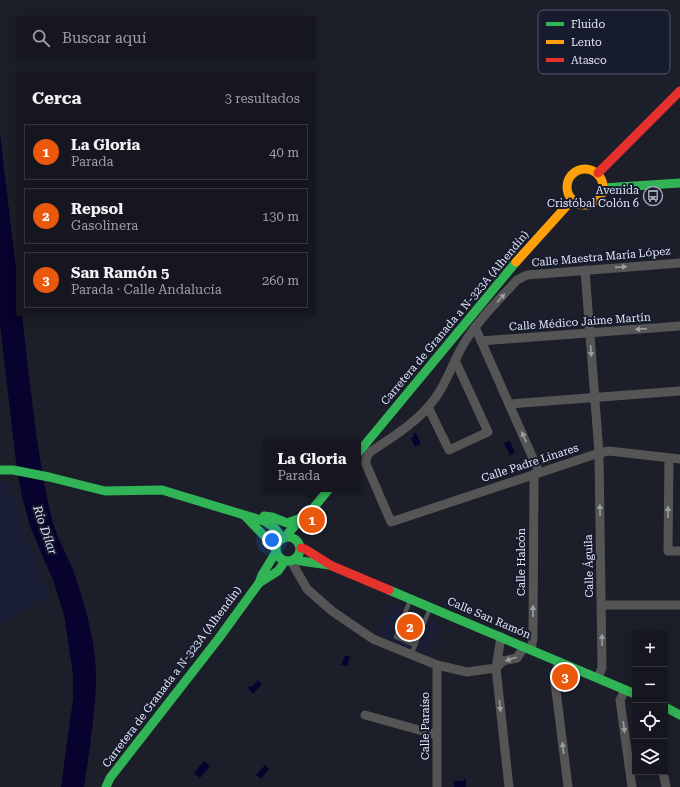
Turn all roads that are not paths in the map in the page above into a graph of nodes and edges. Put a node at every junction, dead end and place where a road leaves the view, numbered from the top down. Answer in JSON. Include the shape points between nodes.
{"nodes":[{"id":1,"x":680,"y":91,"type":"edge"},
{"id":2,"x":598,"y":173,"type":"junction"},
{"id":3,"x":680,"y":183,"type":"edge"},
{"id":4,"x":603,"y":188,"type":"junction"},
{"id":5,"x":572,"y":200,"type":"junction"},
{"id":6,"x":680,"y":263,"type":"edge"},
{"id":7,"x":585,"y":270,"type":"junction"},
{"id":8,"x":680,"y":326,"type":"edge"},
{"id":9,"x":475,"y":327,"type":"junction"},
{"id":10,"x":590,"y":333,"type":"junction"},
{"id":11,"x":481,"y":341,"type":"junction"},
{"id":12,"x":456,"y":360,"type":"junction"},
{"id":13,"x":680,"y":391,"type":"edge"},
{"id":14,"x":595,"y":398,"type":"junction"},
{"id":15,"x":509,"y":404,"type":"junction"},
{"id":16,"x":428,"y":407,"type":"junction"},
{"id":17,"x":361,"y":449,"type":"edge"},
{"id":18,"x":599,"y":453,"type":"junction"},
{"id":19,"x":669,"y":458,"type":"junction"},
{"id":20,"x":680,"y":459,"type":"edge"},
{"id":21,"x":0,"y":470,"type":"edge"},
{"id":22,"x":537,"y":473,"type":"junction"},
{"id":23,"x":327,"y":492,"type":"edge"},
{"id":24,"x":244,"y":515,"type":"junction"},
{"id":25,"x":306,"y":517,"type":"junction"},
{"id":26,"x":391,"y":522,"type":"joint"},
{"id":27,"x":283,"y":538,"type":"junction"},
{"id":28,"x":301,"y":539,"type":"junction"},
{"id":29,"x":276,"y":551,"type":"junction"},
{"id":30,"x":680,"y":551,"type":"edge"},
{"id":31,"x":291,"y":561,"type":"junction"},
{"id":32,"x":332,"y":566,"type":"junction"},
{"id":33,"x":259,"y":583,"type":"junction"},
{"id":34,"x":411,"y":599,"type":"junction"},
{"id":35,"x":602,"y":605,"type":"junction"},
{"id":36,"x":680,"y":605,"type":"edge"},
{"id":37,"x":431,"y":607,"type":"junction"},
{"id":38,"x":500,"y":637,"type":"junction"},
{"id":39,"x":415,"y":645,"type":"junction"},
{"id":40,"x":528,"y":648,"type":"junction"},
{"id":41,"x":411,"y":655,"type":"junction"},
{"id":42,"x":560,"y":662,"type":"junction"},
{"id":43,"x":436,"y":665,"type":"junction"},
{"id":44,"x":496,"y":668,"type":"junction"},
{"id":45,"x":598,"y":678,"type":"junction"},
{"id":46,"x":625,"y":690,"type":"junction"},
{"id":47,"x":632,"y":693,"type":"edge"},
{"id":48,"x":668,"y":708,"type":"edge"},
{"id":49,"x":680,"y":708,"type":"edge"},
{"id":50,"x":668,"y":709,"type":"edge"},
{"id":51,"x":365,"y":715,"type":"dead end"},
{"id":52,"x":680,"y":715,"type":"edge"},
{"id":53,"x":437,"y":735,"type":"junction"},
{"id":54,"x":664,"y":775,"type":"edge"},
{"id":55,"x":106,"y":787,"type":"edge"},
{"id":56,"x":437,"y":787,"type":"edge"},
{"id":57,"x":509,"y":787,"type":"edge"},
{"id":58,"x":568,"y":787,"type":"edge"},
{"id":59,"x":632,"y":787,"type":"edge"},
{"id":60,"x":666,"y":787,"type":"edge"}],
"edges":[{"from":1,"to":2,"type":"street"},
{"from":2,"to":4,"type":"street"},
{"from":2,"to":5,"type":"street","via":[[582,168],[571,174],[566,184],[568,196]]},
{"from":3,"to":4,"type":"street"},
{"from":4,"to":5,"type":"street","via":[[598,199],[588,204]]},
{"from":5,"to":17,"type":"street","name":"Carretera de Granada a N-323A (Alhendín)","via":[[514,264]]},
{"from":7,"to":6,"type":"street","name":"Calle Maestra María López","one_way":true},
{"from":9,"to":7,"type":"street","name":"Calle Maestra María López","one_way":true,"via":[[521,277]]},
{"from":7,"to":10,"type":"street","name":"Calle Águila"},
{"from":8,"to":10,"type":"street","name":"Calle Médico Jaime Martín","one_way":true},
{"from":9,"to":11,"type":"street"},
{"from":9,"to":12,"type":"street","name":"Calle Maestra María López"},
{"from":10,"to":11,"type":"street","name":"Calle Médico Jaime Martín"},
{"from":10,"to":14,"type":"street","name":"Calle Águila","one_way":true},
{"from":11,"to":15,"type":"street"},
{"from":12,"to":16,"type":"street","name":"Calle Maestra María López","via":[[442,389]]},
{"from":12,"to":16,"type":"street","via":[[488,432],[449,450]]},
{"from":13,"to":14,"type":"street"},
{"from":14,"to":15,"type":"street"},
{"from":14,"to":18,"type":"street","name":"Calle Águila"},
{"from":22,"to":15,"type":"street","one_way":true},
{"from":16,"to":26,"type":"street","name":"Calle Maestra María López","via":[[369,453],[366,459]]},
{"from":18,"to":19,"type":"street","name":"Calle Padre Linares","via":[[609,451]]},
{"from":18,"to":22,"type":"street","name":"Calle Padre Linares"},
{"from":35,"to":18,"type":"street","name":"Calle Águila","one_way":true},
{"from":19,"to":20,"type":"street","name":"Calle Padre Linares"},
{"from":30,"to":19,"type":"street","one_way":true,"via":[[668,551]]},
{"from":21,"to":24,"type":"street","via":[[49,477],[105,491],[162,490]]},
{"from":22,"to":26,"type":"street","name":"Calle Padre Linares"},
{"from":40,"to":22,"type":"street","name":"Calle Halcón","one_way":true,"via":[[533,638]]},
{"from":23,"to":25,"type":"street"},
{"from":24,"to":25,"type":"street","via":[[272,517],[287,523]]},
{"from":24,"to":27,"type":"street","via":[[264,521],[275,528]]},
{"from":24,"to":29,"type":"street","via":[[272,543]]},
{"from":25,"to":27,"type":"street"},
{"from":25,"to":28,"type":"street"},
{"from":27,"to":28,"type":"street"},
{"from":27,"to":29,"type":"street","via":[[276,545]]},
{"from":28,"to":31,"type":"street","via":[[300,554]]},
{"from":28,"to":32,"type":"street","name":"Calle San Ramón","via":[[305,549]]},
{"from":29,"to":31,"type":"street","via":[[281,559]]},
{"from":29,"to":33,"type":"street","name":"Carretera de Granada a N-323A (Alhendín)"},
{"from":31,"to":32,"type":"street","name":"Calle San Ramón"},
{"from":31,"to":33,"type":"street","name":"Carretera de Granada a N-323A (Alhendín)"},
{"from":31,"to":41,"type":"street","via":[[307,589],[332,611],[373,639]]},
{"from":32,"to":34,"type":"street","name":"Calle San Ramón"},
{"from":33,"to":55,"type":"street","name":"Carretera de Granada a N-323A (Alhendín)","via":[[110,778]]},
{"from":34,"to":37,"type":"street","name":"Calle San Ramón"},
{"from":34,"to":39,"type":"lane","via":[[396,637]]},
{"from":35,"to":36,"type":"street"},
{"from":45,"to":35,"type":"street","name":"Calle Águila","one_way":true,"via":[[602,668]]},
{"from":37,"to":38,"type":"street","name":"Calle San Ramón"},
{"from":37,"to":39,"type":"lane"},
{"from":38,"to":40,"type":"street","name":"Calle San Ramón"},
{"from":38,"to":44,"type":"street"},
{"from":39,"to":41,"type":"lane"},
{"from":40,"to":42,"type":"street","name":"Calle San Ramón"},
{"from":40,"to":44,"type":"street","one_way":true,"via":[[517,658],[503,661]]},
{"from":41,"to":43,"type":"street"},
{"from":42,"to":45,"type":"street","name":"Calle San Ramón"},
{"from":58,"to":42,"type":"street","one_way":true,"via":[[554,674]]},
{"from":43,"to":44,"type":"street","via":[[467,672]]},
{"from":43,"to":53,"type":"street","name":"Calle Paraíso"},
{"from":44,"to":57,"type":"street","one_way":true},
{"from":45,"to":46,"type":"street","name":"Calle San Ramón"},
{"from":46,"to":47,"type":"street","name":"Calle San Ramón"},
{"from":46,"to":59,"type":"street","one_way":true,"via":[[620,700]]},
{"from":48,"to":49,"type":"street"},
{"from":50,"to":52,"type":"street"},
{"from":51,"to":53,"type":"street"},
{"from":53,"to":56,"type":"street","name":"Calle Paraíso"},
{"from":54,"to":60,"type":"street"}]}
